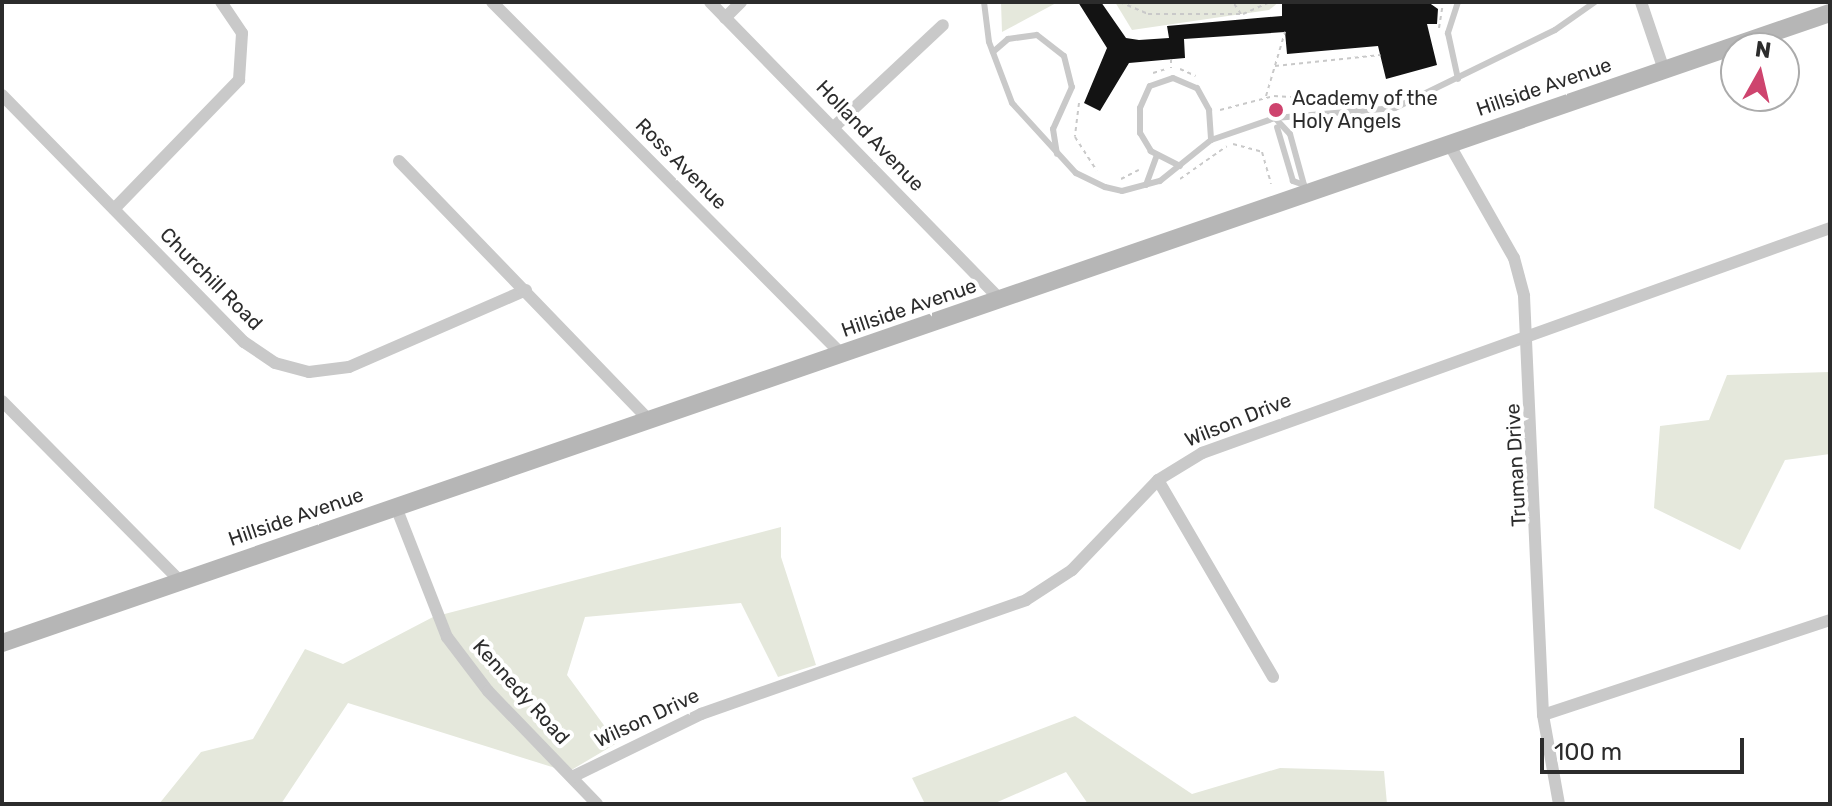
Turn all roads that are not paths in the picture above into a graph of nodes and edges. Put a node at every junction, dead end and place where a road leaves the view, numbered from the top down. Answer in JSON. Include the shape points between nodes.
{"nodes":[{"id":1,"x":221,"y":2,"type":"edge"},
{"id":2,"x":492,"y":2,"type":"edge"},
{"id":3,"x":710,"y":2,"type":"edge"},
{"id":4,"x":741,"y":2,"type":"edge"},
{"id":5,"x":984,"y":2,"type":"edge"},
{"id":6,"x":1458,"y":2,"type":"edge"},
{"id":7,"x":1595,"y":2,"type":"edge"},
{"id":8,"x":1641,"y":2,"type":"edge"},
{"id":9,"x":1830,"y":13,"type":"edge"},
{"id":10,"x":725,"y":18,"type":"junction"},
{"id":11,"x":943,"y":25,"type":"dead end"},
{"id":12,"x":993,"y":52,"type":"junction"},
{"id":13,"x":1637,"y":78,"type":"junction"},
{"id":14,"x":1458,"y":79,"type":"junction"},
{"id":15,"x":2,"y":95,"type":"edge"},
{"id":16,"x":1275,"y":118,"type":"junction"},
{"id":17,"x":834,"y":127,"type":"junction"},
{"id":18,"x":1277,"y":127,"type":"junction"},
{"id":19,"x":1211,"y":140,"type":"junction"},
{"id":20,"x":1448,"y":142,"type":"junction"},
{"id":21,"x":1057,"y":155,"type":"junction"},
{"id":22,"x":1157,"y":155,"type":"junction"},
{"id":23,"x":399,"y":161,"type":"dead end"},
{"id":24,"x":1180,"y":166,"type":"junction"},
{"id":25,"x":1146,"y":185,"type":"junction"},
{"id":26,"x":1305,"y":188,"type":"junction"},
{"id":27,"x":114,"y":209,"type":"junction"},
{"id":28,"x":1830,"y":228,"type":"edge"},
{"id":29,"x":526,"y":290,"type":"junction"},
{"id":30,"x":1001,"y":300,"type":"junction"},
{"id":31,"x":1529,"y":331,"type":"junction"},
{"id":32,"x":841,"y":354,"type":"junction"},
{"id":33,"x":2,"y":401,"type":"edge"},
{"id":34,"x":647,"y":418,"type":"junction"},
{"id":35,"x":1158,"y":480,"type":"junction"},
{"id":36,"x":396,"y":507,"type":"junction"},
{"id":37,"x":179,"y":580,"type":"junction"},
{"id":38,"x":1830,"y":620,"type":"edge"},
{"id":39,"x":2,"y":643,"type":"edge"},
{"id":40,"x":1273,"y":677,"type":"dead end"},
{"id":41,"x":1543,"y":715,"type":"junction"},
{"id":42,"x":572,"y":777,"type":"junction"},
{"id":43,"x":597,"y":804,"type":"edge"},
{"id":44,"x":1559,"y":804,"type":"edge"}],
"edges":[{"from":1,"to":27,"type":"street","via":[[242,33],[239,80]]},
{"from":2,"to":32,"type":"street","name":"Ross Avenue"},
{"from":3,"to":10,"type":"street","name":"Holland Avenue"},
{"from":4,"to":10,"type":"street"},
{"from":5,"to":12,"type":"lane"},
{"from":6,"to":14,"type":"lane","via":[[1448,33]]},
{"from":7,"to":14,"type":"lane"},
{"from":8,"to":13,"type":"street","via":[[1663,67]]},
{"from":9,"to":13,"type":"main road","name":"Hillside Avenue"},
{"from":10,"to":17,"type":"street","name":"Holland Avenue"},
{"from":11,"to":17,"type":"street"},
{"from":12,"to":21,"type":"lane","via":[[1012,103]]},
{"from":12,"to":21,"type":"lane","via":[[1008,39],[1037,35],[1064,56],[1072,87],[1053,129]]},
{"from":13,"to":20,"type":"main road","name":"Hillside Avenue"},
{"from":14,"to":16,"type":"lane","via":[[1395,108]]},
{"from":15,"to":27,"type":"street","name":"Churchill Road"},
{"from":16,"to":18,"type":"lane"},
{"from":16,"to":19,"type":"lane"},
{"from":17,"to":30,"type":"street","name":"Holland Avenue"},
{"from":18,"to":26,"type":"lane","via":[[1293,181]]},
{"from":18,"to":26,"type":"lane","via":[[1290,134]]},
{"from":19,"to":22,"type":"lane","via":[[1209,110],[1197,88],[1160,80],[1143,97],[1138,121]]},
{"from":19,"to":24,"type":"lane"},
{"from":20,"to":26,"type":"main road","name":"Hillside Avenue"},
{"from":20,"to":31,"type":"street","name":"Truman Drive","via":[[1514,258]]},
{"from":21,"to":25,"type":"lane","via":[[1105,187]]},
{"from":22,"to":24,"type":"lane"},
{"from":22,"to":25,"type":"lane"},
{"from":23,"to":29,"type":"street"},
{"from":24,"to":25,"type":"lane"},
{"from":26,"to":30,"type":"main road","name":"Hillside Avenue"},
{"from":27,"to":29,"type":"street","name":"Churchill Road","via":[[244,342],[292,369],[349,367]]},
{"from":28,"to":31,"type":"street","name":"Wilson Drive"},
{"from":29,"to":34,"type":"street"},
{"from":30,"to":32,"type":"main road","name":"Hillside Avenue"},
{"from":31,"to":35,"type":"street","name":"Wilson Drive","via":[[1228,442]]},
{"from":31,"to":41,"type":"street","name":"Truman Drive"},
{"from":32,"to":34,"type":"main road","name":"Hillside Avenue"},
{"from":33,"to":37,"type":"street"},
{"from":34,"to":36,"type":"main road","name":"Hillside Avenue"},
{"from":35,"to":40,"type":"street"},
{"from":35,"to":42,"type":"street","name":"Wilson Drive","via":[[1072,570],[1026,600],[701,714]]},
{"from":36,"to":37,"type":"main road","name":"Hillside Avenue"},
{"from":36,"to":42,"type":"street","name":"Kennedy Road","via":[[447,637]]},
{"from":37,"to":39,"type":"main road","name":"Hillside Avenue"},
{"from":38,"to":41,"type":"street"},
{"from":41,"to":44,"type":"street","name":"Truman Drive"},
{"from":42,"to":43,"type":"street","name":"Kennedy Road"}]}
